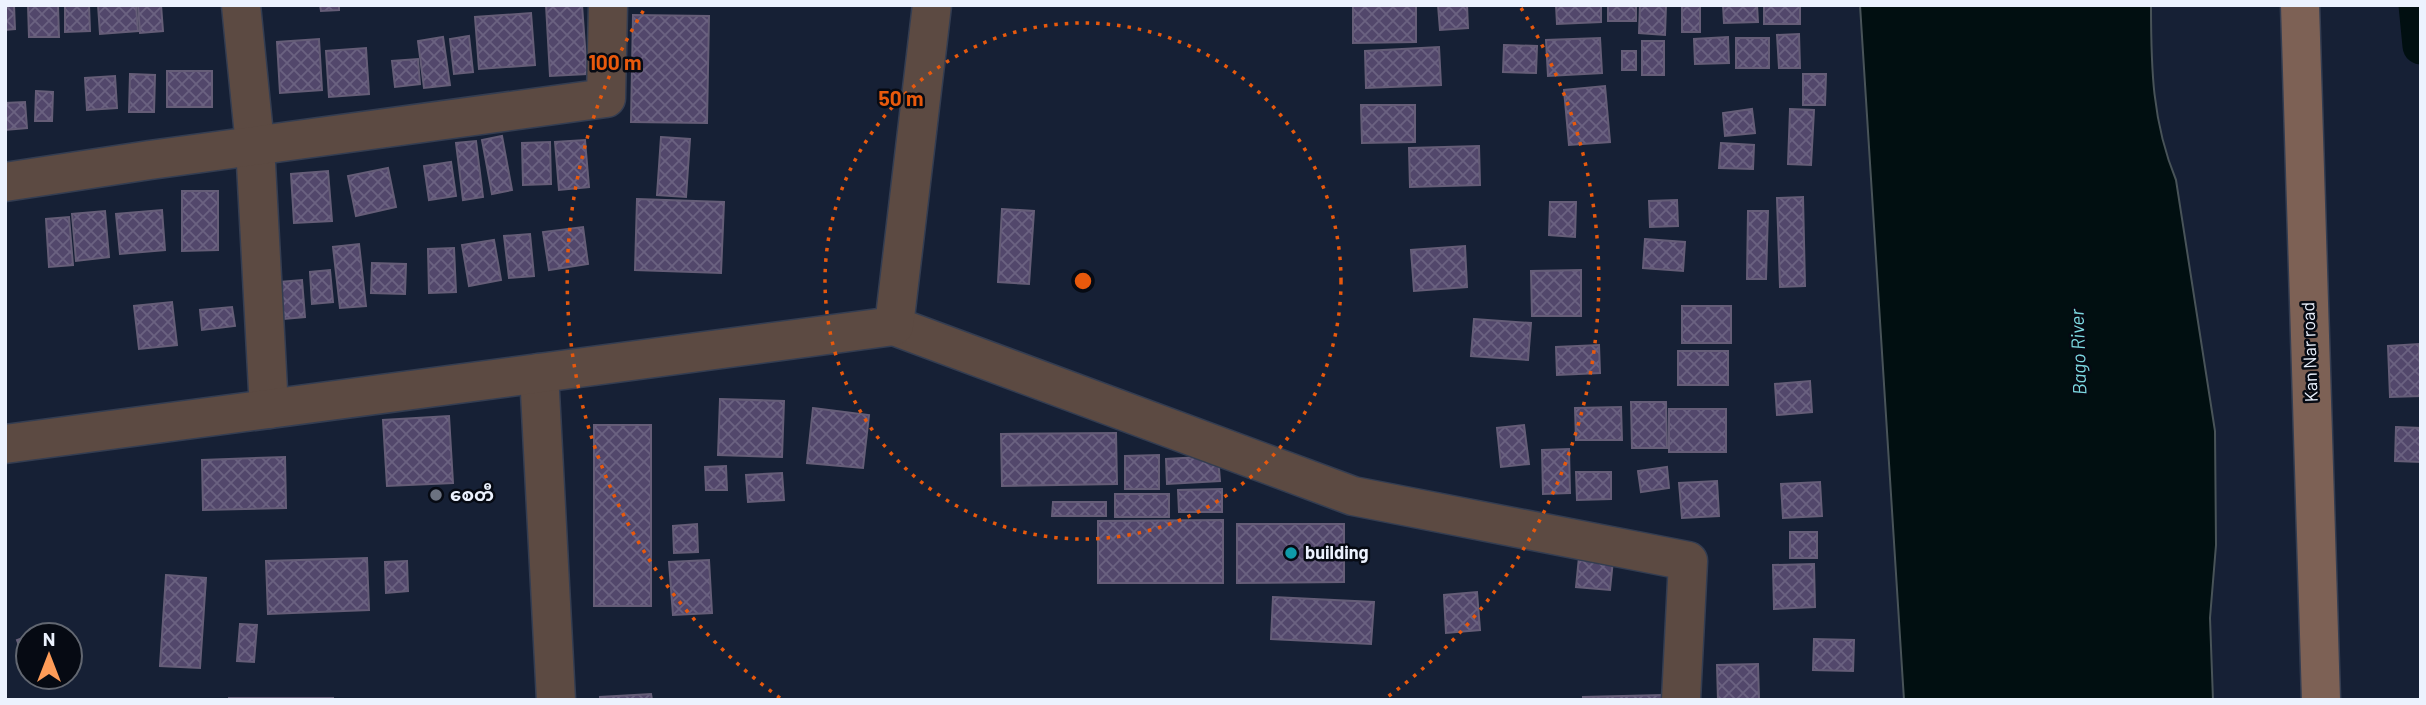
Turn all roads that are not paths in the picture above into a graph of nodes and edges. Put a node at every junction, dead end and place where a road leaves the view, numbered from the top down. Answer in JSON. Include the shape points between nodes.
{"nodes":[{"id":1,"x":241,"y":5,"type":"edge"},
{"id":2,"x":608,"y":5,"type":"edge"},
{"id":3,"x":932,"y":5,"type":"edge"},
{"id":4,"x":2300,"y":5,"type":"edge"},
{"id":5,"x":255,"y":145,"type":"junction"},
{"id":6,"x":5,"y":182,"type":"edge"},
{"id":7,"x":894,"y":326,"type":"junction"},
{"id":8,"x":539,"y":373,"type":"junction"},
{"id":9,"x":269,"y":410,"type":"junction"},
{"id":10,"x":5,"y":444,"type":"edge"},
{"id":11,"x":556,"y":700,"type":"edge"},
{"id":12,"x":1681,"y":700,"type":"edge"},
{"id":13,"x":2321,"y":700,"type":"edge"}],
"edges":[{"from":1,"to":5,"type":"street"},
{"from":2,"to":5,"type":"street","via":[[606,99]]},
{"from":3,"to":7,"type":"street"},
{"from":4,"to":13,"type":"street","name":"Kan Nar road"},
{"from":5,"to":6,"type":"street"},
{"from":5,"to":9,"type":"street"},
{"from":7,"to":8,"type":"street"},
{"from":7,"to":12,"type":"street","via":[[1353,496],[1688,561]]},
{"from":8,"to":9,"type":"street"},
{"from":8,"to":11,"type":"street"},
{"from":9,"to":10,"type":"street"}]}
